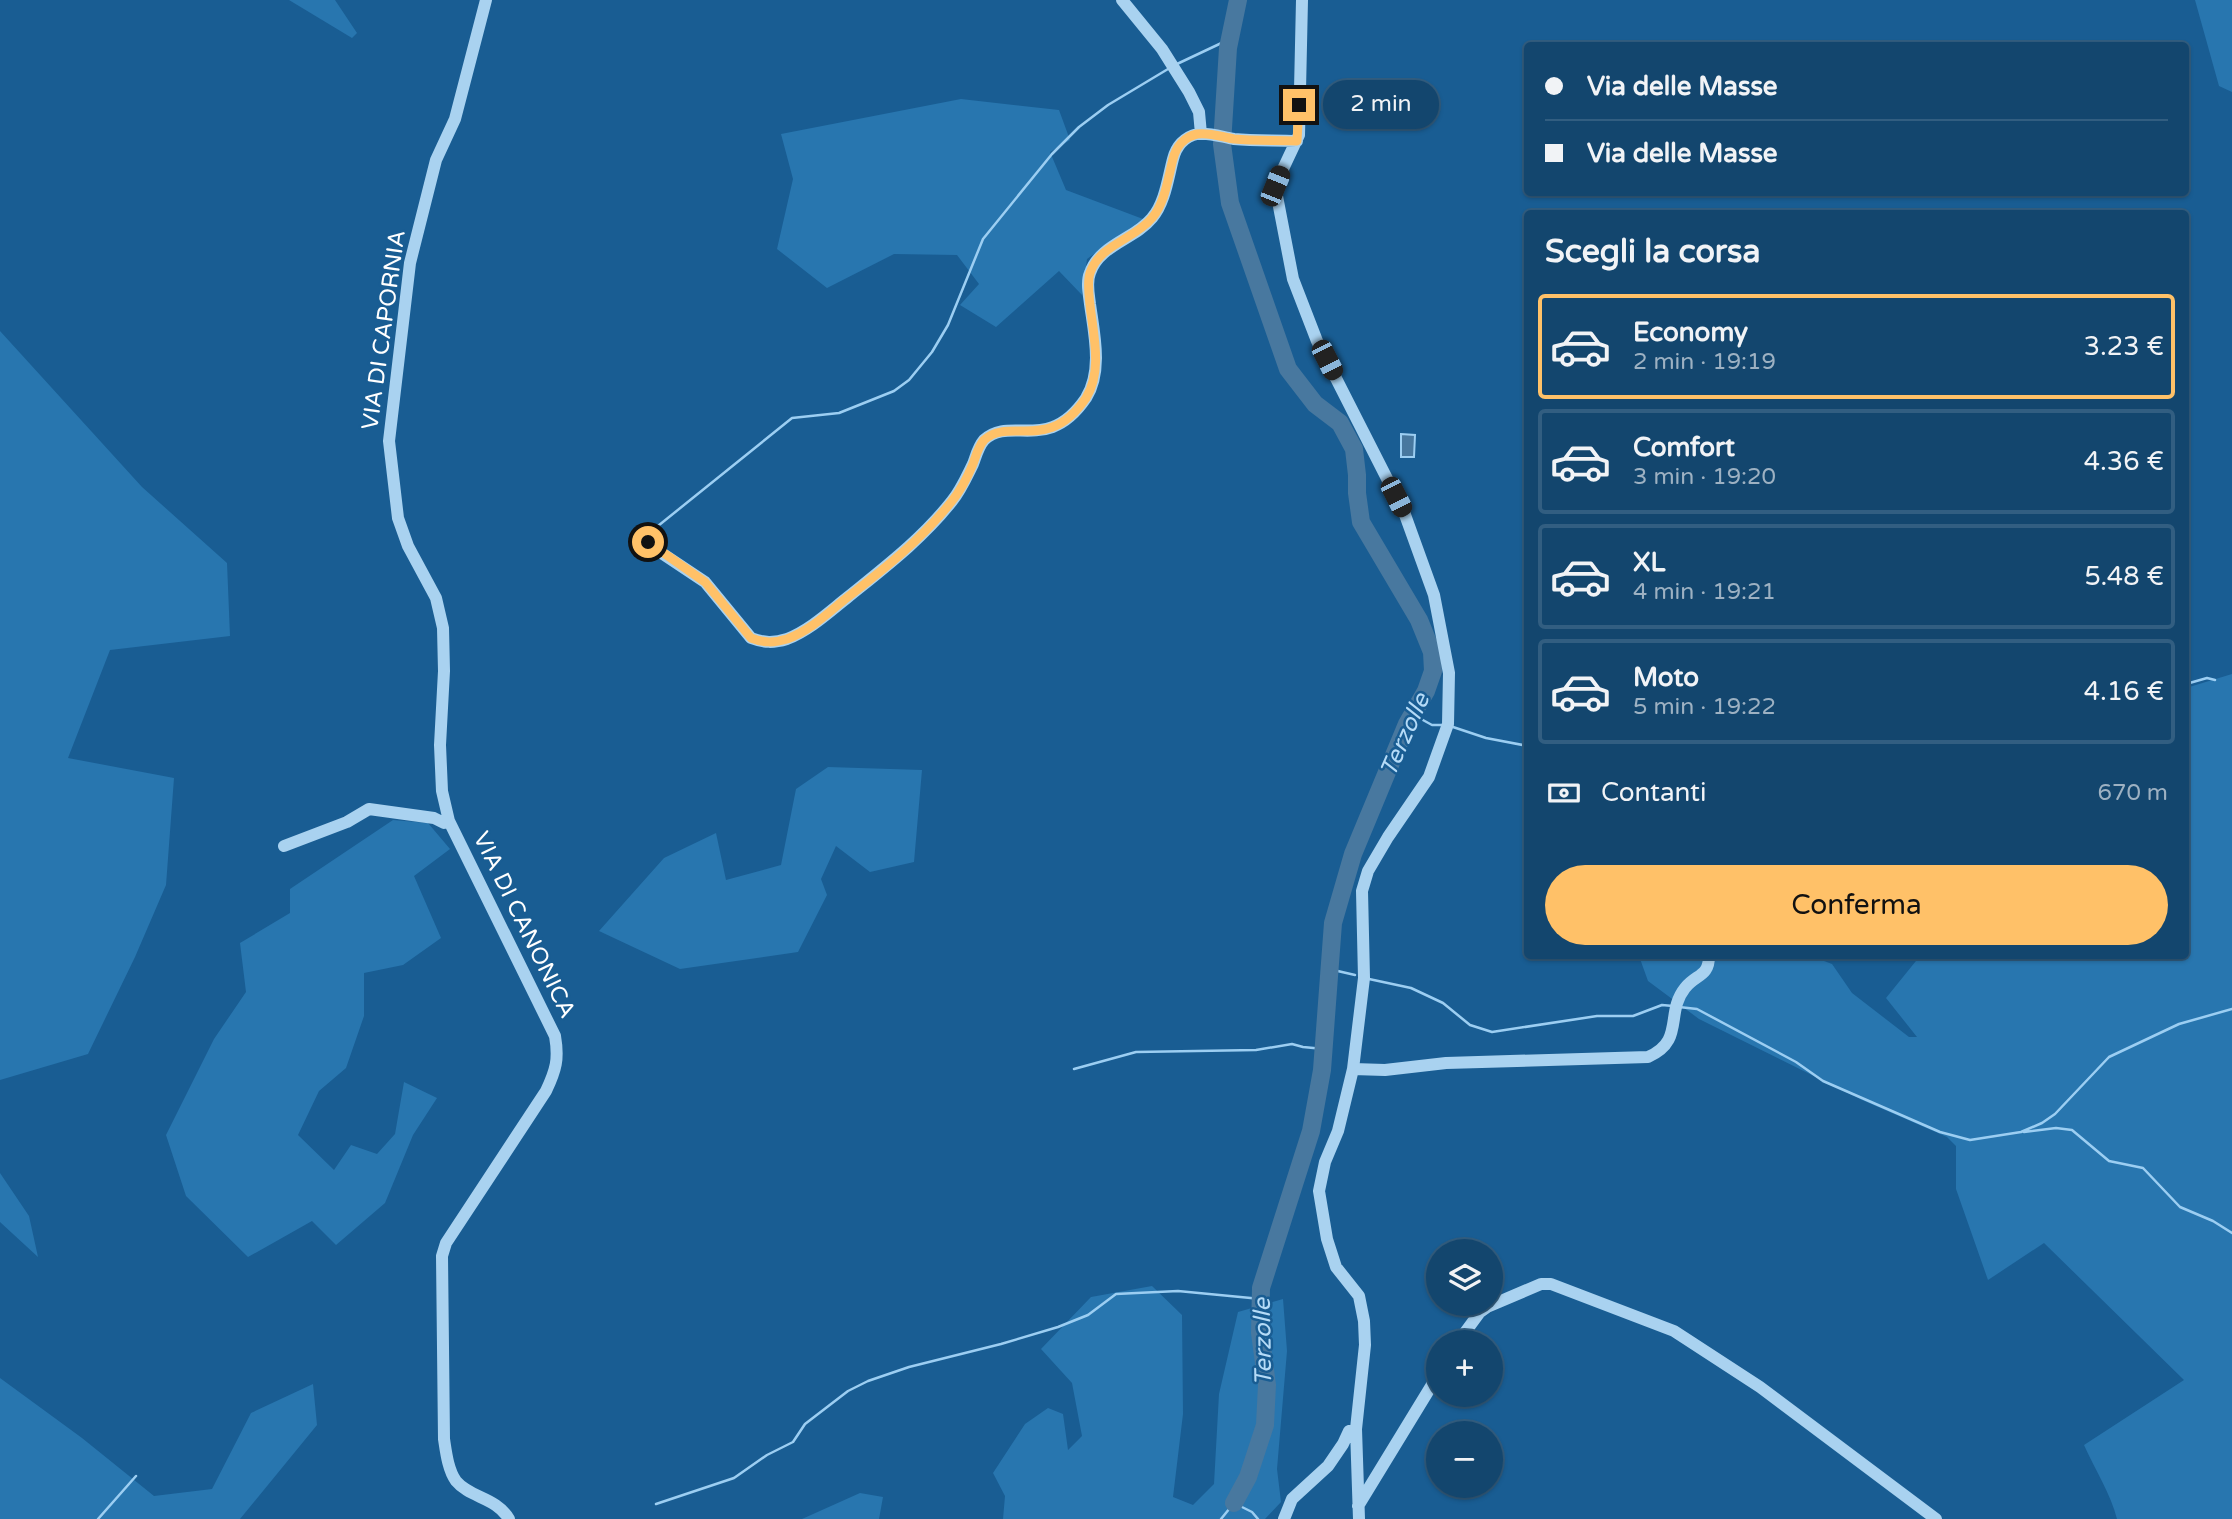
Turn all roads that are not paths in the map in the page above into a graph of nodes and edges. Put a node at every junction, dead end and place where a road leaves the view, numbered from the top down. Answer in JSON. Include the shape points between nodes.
{"nodes":[{"id":1,"x":486,"y":0,"type":"edge"},
{"id":2,"x":1122,"y":0,"type":"edge"},
{"id":3,"x":1302,"y":0,"type":"edge"},
{"id":4,"x":1202,"y":134,"type":"junction"},
{"id":5,"x":1297,"y":141,"type":"junction"},
{"id":6,"x":644,"y":537,"type":"dead end"},
{"id":7,"x":442,"y":791,"type":"joint"},
{"id":8,"x":449,"y":821,"type":"junction"},
{"id":9,"x":284,"y":846,"type":"dead end"},
{"id":10,"x":1709,"y":959,"type":"edge"},
{"id":11,"x":1353,"y":1069,"type":"junction"},
{"id":12,"x":1467,"y":1330,"type":"edge"},
{"id":13,"x":1426,"y":1396,"type":"edge"},
{"id":14,"x":1356,"y":1429,"type":"junction"},
{"id":15,"x":1358,"y":1513,"type":"edge"},
{"id":16,"x":509,"y":1519,"type":"edge"},
{"id":17,"x":1284,"y":1519,"type":"edge"},
{"id":18,"x":1936,"y":1519,"type":"edge"}],
"edges":[{"from":1,"to":7,"type":"street","name":"VIA DI CAPORNIA","via":[[455,119],[436,160],[411,263],[388,441],[398,519],[436,598],[443,628]]},
{"from":2,"to":4,"type":"street","via":[[1189,92],[1199,112]]},
{"from":3,"to":5,"type":"street"},
{"from":4,"to":5,"type":"street"},
{"from":4,"to":6,"type":"street","via":[[1189,137],[1177,148],[1153,218],[1107,251],[1090,273],[1096,362],[1087,396],[1056,427],[995,434],[985,440],[954,499],[927,531],[811,627],[774,642],[751,638],[705,582]]},
{"from":5,"to":11,"type":"street","via":[[1275,186],[1293,279],[1317,341],[1404,512],[1434,596],[1449,673],[1448,724],[1429,777],[1381,848],[1362,891],[1364,978]]},
{"from":7,"to":8,"type":"street","name":"VIA DI CANONICA"},
{"from":8,"to":9,"type":"street","via":[[369,809]]},
{"from":8,"to":16,"type":"street","name":"VIA DI CANONICA","via":[[555,1036],[558,1055],[546,1091],[446,1243],[442,1256],[444,1439],[449,1464],[457,1482],[489,1499]]},
{"from":10,"to":11,"type":"street","via":[[1706,971],[1681,994],[1667,1045],[1641,1059]]},
{"from":11,"to":14,"type":"street","via":[[1319,1191],[1326,1239],[1336,1267],[1359,1296],[1364,1321]]},
{"from":12,"to":18,"type":"street","via":[[1487,1307],[1551,1284],[1674,1331],[1760,1387]]},
{"from":13,"to":15,"type":"street"},
{"from":14,"to":15,"type":"street"},
{"from":14,"to":17,"type":"street","via":[[1349,1431],[1328,1466],[1292,1499]]}]}
